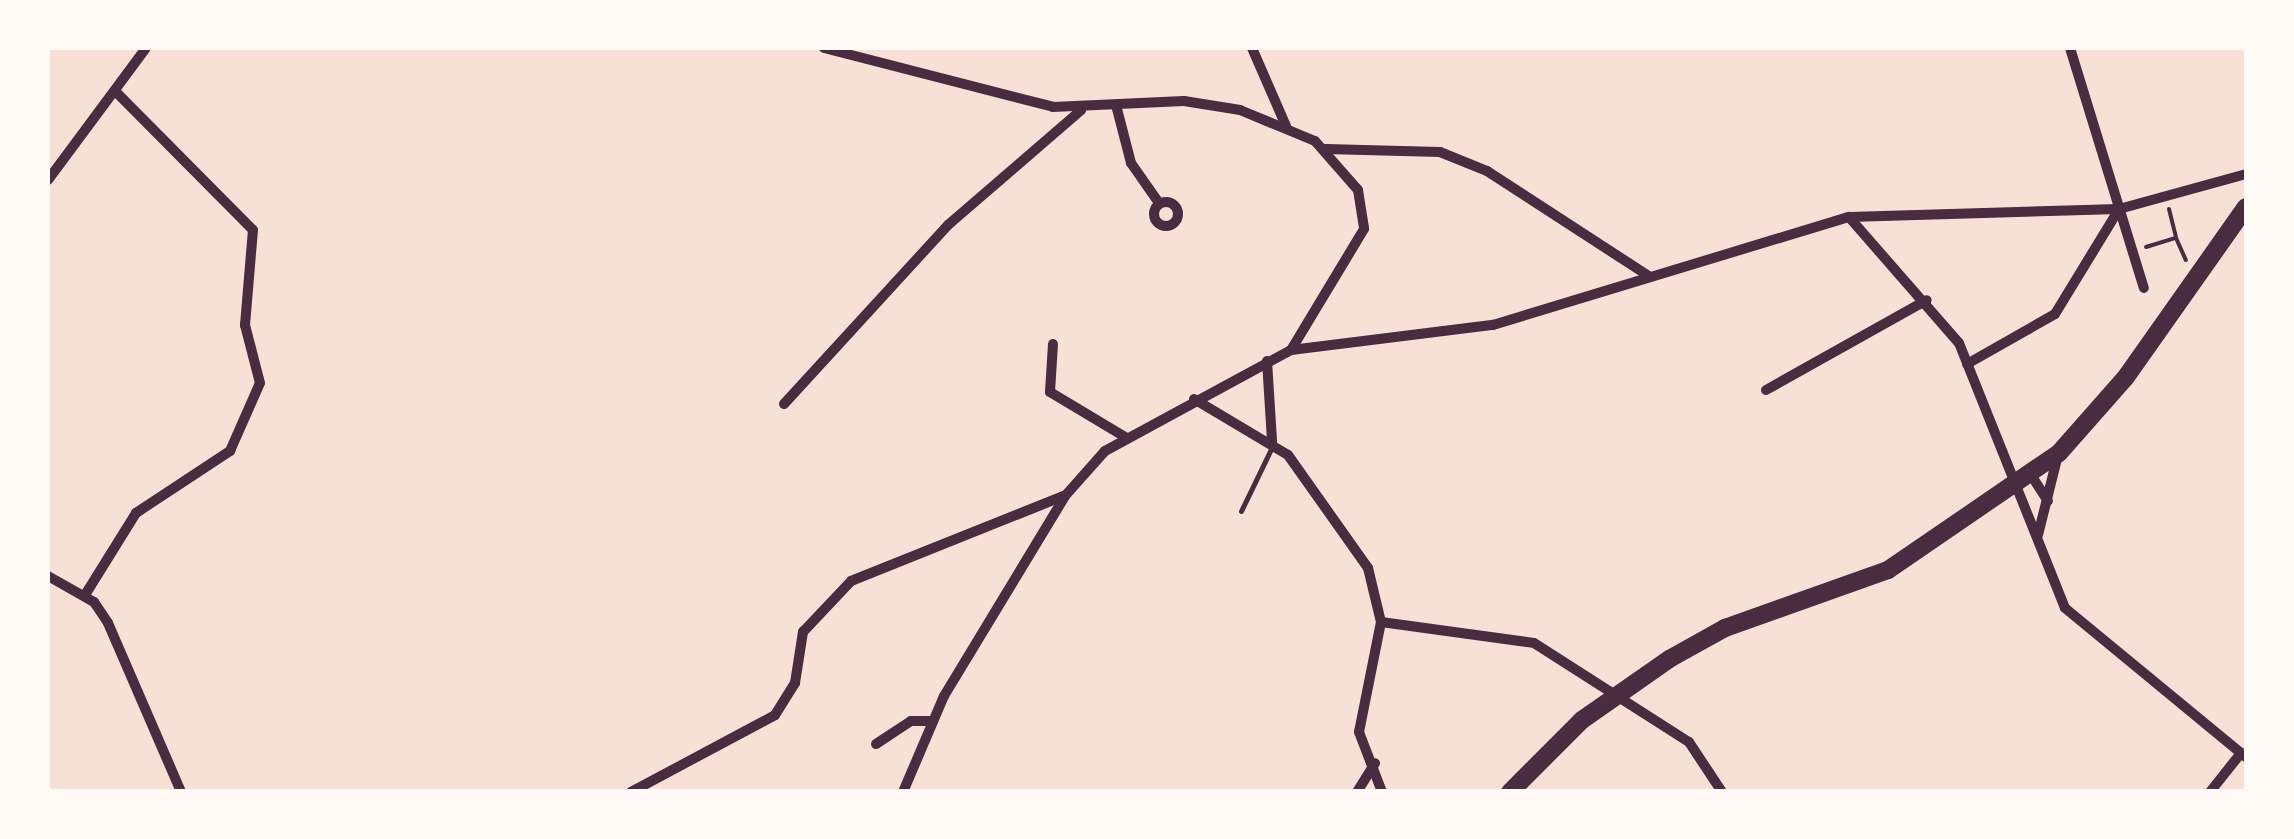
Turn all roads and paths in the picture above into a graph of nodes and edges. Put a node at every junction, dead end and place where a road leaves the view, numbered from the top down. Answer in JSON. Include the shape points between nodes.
{"nodes":[{"id":1,"x":146,"y":48,"type":"edge"},
{"id":2,"x":824,"y":48,"type":"edge"},
{"id":3,"x":1252,"y":48,"type":"edge"},
{"id":4,"x":2070,"y":48,"type":"edge"},
{"id":5,"x":116,"y":92,"type":"junction"},
{"id":6,"x":1116,"y":105,"type":"junction"},
{"id":7,"x":1081,"y":110,"type":"junction"},
{"id":8,"x":1286,"y":126,"type":"junction"},
{"id":9,"x":1324,"y":149,"type":"junction"},
{"id":10,"x":2246,"y":174,"type":"edge"},
{"id":11,"x":48,"y":180,"type":"edge"},
{"id":12,"x":2165,"y":196,"type":"junction"},
{"id":13,"x":1159,"y":203,"type":"dead end"},
{"id":14,"x":2246,"y":207,"type":"edge"},
{"id":15,"x":2118,"y":209,"type":"junction"},
{"id":16,"x":1849,"y":217,"type":"junction"},
{"id":17,"x":2176,"y":238,"type":"junction"},
{"id":18,"x":2133,"y":254,"type":"junction"},
{"id":19,"x":2197,"y":274,"type":"junction"},
{"id":20,"x":1650,"y":276,"type":"junction"},
{"id":21,"x":2144,"y":288,"type":"dead end"},
{"id":22,"x":1927,"y":300,"type":"junction"},
{"id":23,"x":1053,"y":344,"type":"dead end"},
{"id":24,"x":1291,"y":350,"type":"junction"},
{"id":25,"x":1267,"y":361,"type":"junction"},
{"id":26,"x":1967,"y":364,"type":"junction"},
{"id":27,"x":1766,"y":390,"type":"dead end"},
{"id":28,"x":1194,"y":399,"type":"junction"},
{"id":29,"x":784,"y":404,"type":"dead end"},
{"id":30,"x":1127,"y":438,"type":"junction"},
{"id":31,"x":1272,"y":442,"type":"junction"},
{"id":32,"x":2059,"y":453,"type":"junction"},
{"id":33,"x":2023,"y":481,"type":"junction"},
{"id":34,"x":1065,"y":496,"type":"junction"},
{"id":35,"x":2048,"y":501,"type":"junction"},
{"id":36,"x":1241,"y":511,"type":"dead end"},
{"id":37,"x":2038,"y":536,"type":"junction"},
{"id":38,"x":48,"y":576,"type":"edge"},
{"id":39,"x":85,"y":595,"type":"junction"},
{"id":40,"x":1382,"y":622,"type":"junction"},
{"id":41,"x":1613,"y":696,"type":"junction"},
{"id":42,"x":933,"y":722,"type":"junction"},
{"id":43,"x":876,"y":744,"type":"dead end"},
{"id":44,"x":2244,"y":755,"type":"edge"},
{"id":45,"x":1376,"y":762,"type":"junction"},
{"id":46,"x":181,"y":792,"type":"edge"},
{"id":47,"x":631,"y":792,"type":"edge"},
{"id":48,"x":903,"y":792,"type":"edge"},
{"id":49,"x":1357,"y":792,"type":"edge"},
{"id":50,"x":1382,"y":792,"type":"edge"},
{"id":51,"x":1510,"y":792,"type":"edge"},
{"id":52,"x":1722,"y":792,"type":"edge"},
{"id":53,"x":2210,"y":792,"type":"edge"}],
"edges":[{"from":1,"to":5,"type":"street"},
{"from":2,"to":7,"type":"street"},
{"from":3,"to":8,"type":"street"},
{"from":4,"to":15,"type":"street"},
{"from":5,"to":11,"type":"street"},
{"from":5,"to":39,"type":"street","via":[[253,230],[244,325],[260,383],[230,451],[136,513]]},
{"from":6,"to":7,"type":"street"},
{"from":6,"to":8,"type":"street","via":[[1184,102]]},
{"from":6,"to":13,"type":"street","via":[[1131,163]]},
{"from":7,"to":29,"type":"street","via":[[948,225]]},
{"from":8,"to":9,"type":"street"},
{"from":9,"to":20,"type":"street","via":[[1440,152],[1487,170]]},
{"from":9,"to":24,"type":"street","via":[[1358,190],[1364,229]]},
{"from":10,"to":12,"type":"street"},
{"from":12,"to":15,"type":"street"},
{"from":12,"to":17,"type":"path"},
{"from":14,"to":19,"type":"main road"},
{"from":15,"to":16,"type":"street"},
{"from":15,"to":18,"type":"street"},
{"from":15,"to":26,"type":"street","via":[[2055,314]]},
{"from":16,"to":20,"type":"street"},
{"from":16,"to":22,"type":"street"},
{"from":17,"to":18,"type":"path"},
{"from":17,"to":19,"type":"path"},
{"from":18,"to":21,"type":"street"},
{"from":19,"to":32,"type":"main road"},
{"from":20,"to":24,"type":"street","via":[[1494,324]]},
{"from":22,"to":26,"type":"street"},
{"from":22,"to":27,"type":"street"},
{"from":23,"to":30,"type":"street","via":[[1050,392]]},
{"from":24,"to":25,"type":"street"},
{"from":25,"to":28,"type":"street"},
{"from":25,"to":31,"type":"street"},
{"from":26,"to":33,"type":"street"},
{"from":28,"to":30,"type":"street"},
{"from":28,"to":31,"type":"street"},
{"from":30,"to":34,"type":"street"},
{"from":31,"to":36,"type":"lane"},
{"from":31,"to":40,"type":"street","via":[[1344,523]]},
{"from":32,"to":33,"type":"main road"},
{"from":32,"to":35,"type":"street"},
{"from":33,"to":35,"type":"street"},
{"from":33,"to":37,"type":"street"},
{"from":33,"to":41,"type":"main road","via":[[1888,570],[1725,628]]},
{"from":34,"to":42,"type":"street"},
{"from":34,"to":47,"type":"street","via":[[851,581],[803,632],[795,683],[775,714]]},
{"from":35,"to":37,"type":"street"},
{"from":37,"to":44,"type":"street","via":[[2064,608],[2082,628]]},
{"from":38,"to":39,"type":"street"},
{"from":39,"to":46,"type":"street","via":[[108,623]]},
{"from":40,"to":41,"type":"street","via":[[1534,643]]},
{"from":40,"to":45,"type":"street","via":[[1358,716]]},
{"from":41,"to":51,"type":"main road"},
{"from":41,"to":52,"type":"street","via":[[1688,742]]},
{"from":42,"to":43,"type":"street","via":[[911,721]]},
{"from":42,"to":48,"type":"street"},
{"from":44,"to":53,"type":"street"},
{"from":45,"to":49,"type":"street"},
{"from":45,"to":50,"type":"street"}]}
